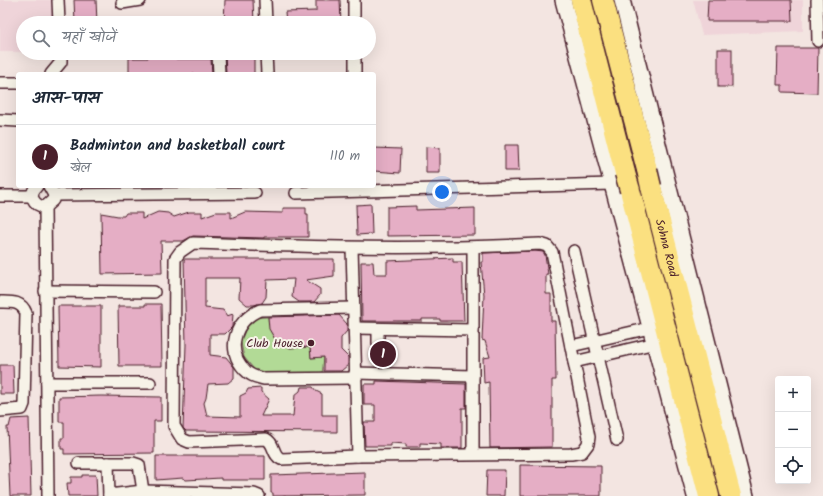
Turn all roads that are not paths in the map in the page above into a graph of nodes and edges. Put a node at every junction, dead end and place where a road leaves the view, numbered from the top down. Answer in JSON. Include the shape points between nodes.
{"nodes":[{"id":1,"x":58,"y":0,"type":"edge"},
{"id":2,"x":140,"y":0,"type":"edge"},
{"id":3,"x":265,"y":0,"type":"edge"},
{"id":4,"x":354,"y":0,"type":"edge"},
{"id":5,"x":563,"y":0,"type":"edge"},
{"id":6,"x":581,"y":0,"type":"edge"},
{"id":7,"x":603,"y":0,"type":"edge"},
{"id":8,"x":622,"y":0,"type":"edge"},
{"id":9,"x":819,"y":1,"type":"edge"},
{"id":10,"x":122,"y":3,"type":"dead end"},
{"id":11,"x":59,"y":16,"type":"edge"},
{"id":12,"x":266,"y":16,"type":"edge"},
{"id":13,"x":354,"y":16,"type":"edge"},
{"id":14,"x":818,"y":41,"type":"dead end"},
{"id":15,"x":61,"y":60,"type":"edge"},
{"id":16,"x":218,"y":60,"type":"edge"},
{"id":17,"x":266,"y":60,"type":"edge"},
{"id":18,"x":355,"y":60,"type":"edge"},
{"id":19,"x":53,"y":72,"type":"edge"},
{"id":20,"x":219,"y":72,"type":"edge"},
{"id":21,"x":267,"y":72,"type":"edge"},
{"id":22,"x":355,"y":72,"type":"edge"},
{"id":23,"x":0,"y":83,"type":"edge"},
{"id":24,"x":16,"y":83,"type":"edge"},
{"id":25,"x":0,"y":120,"type":"edge"},
{"id":26,"x":16,"y":121,"type":"edge"},
{"id":27,"x":655,"y":178,"type":"junction"},
{"id":28,"x":622,"y":182,"type":"junction"},
{"id":29,"x":356,"y":189,"type":"edge"},
{"id":30,"x":52,"y":190,"type":"edge"},
{"id":31,"x":34,"y":191,"type":"edge"},
{"id":32,"x":255,"y":193,"type":"dead end"},
{"id":33,"x":296,"y":193,"type":"dead end"},
{"id":34,"x":0,"y":196,"type":"edge"},
{"id":35,"x":44,"y":207,"type":"junction"},
{"id":36,"x":352,"y":248,"type":"junction"},
{"id":37,"x":473,"y":248,"type":"junction"},
{"id":38,"x":574,"y":251,"type":"dead end"},
{"id":39,"x":45,"y":291,"type":"junction"},
{"id":40,"x":154,"y":292,"type":"dead end"},
{"id":41,"x":0,"y":302,"type":"edge"},
{"id":42,"x":353,"y":308,"type":"junction"},
{"id":43,"x":354,"y":328,"type":"junction"},
{"id":44,"x":650,"y":328,"type":"junction"},
{"id":45,"x":378,"y":329,"type":"junction"},
{"id":46,"x":473,"y":330,"type":"junction"},
{"id":47,"x":595,"y":341,"type":"junction"},
{"id":48,"x":378,"y":343,"type":"dead end"},
{"id":49,"x":656,"y":343,"type":"junction"},
{"id":50,"x":571,"y":346,"type":"junction"},
{"id":51,"x":598,"y":357,"type":"junction"},
{"id":52,"x":574,"y":362,"type":"junction"},
{"id":53,"x":355,"y":375,"type":"junction"},
{"id":54,"x":473,"y":376,"type":"junction"},
{"id":55,"x":47,"y":383,"type":"junction"},
{"id":56,"x":150,"y":383,"type":"dead end"},
{"id":57,"x":0,"y":411,"type":"edge"},
{"id":58,"x":617,"y":440,"type":"dead end"},
{"id":59,"x":473,"y":454,"type":"junction"},
{"id":60,"x":358,"y":456,"type":"junction"},
{"id":61,"x":79,"y":463,"type":"dead end"},
{"id":62,"x":108,"y":463,"type":"junction"},
{"id":63,"x":143,"y":491,"type":"junction"},
{"id":64,"x":109,"y":495,"type":"edge"},
{"id":65,"x":48,"y":496,"type":"edge"},
{"id":66,"x":259,"y":496,"type":"edge"},
{"id":67,"x":695,"y":496,"type":"edge"},
{"id":68,"x":709,"y":496,"type":"edge"},
{"id":69,"x":731,"y":496,"type":"edge"},
{"id":70,"x":746,"y":496,"type":"edge"}],
"edges":[{"from":1,"to":11,"type":"street"},
{"from":2,"to":10,"type":"street"},
{"from":3,"to":12,"type":"street"},
{"from":4,"to":13,"type":"street"},
{"from":5,"to":28,"type":"main road"},
{"from":6,"to":28,"type":"highway","name":"Sohna Road"},
{"from":7,"to":27,"type":"highway","name":"Sohna Road"},
{"from":8,"to":27,"type":"main road"},
{"from":9,"to":14,"type":"street"},
{"from":15,"to":19,"type":"street"},
{"from":16,"to":20,"type":"street"},
{"from":17,"to":21,"type":"street"},
{"from":18,"to":22,"type":"street"},
{"from":23,"to":24,"type":"street"},
{"from":25,"to":26,"type":"street"},
{"from":27,"to":28,"type":"street"},
{"from":27,"to":69,"type":"highway","name":"Sohna Road"},
{"from":27,"to":70,"type":"main road"},
{"from":28,"to":29,"type":"street"},
{"from":28,"to":44,"type":"main road"},
{"from":28,"to":68,"type":"highway","name":"Sohna Road"},
{"from":29,"to":33,"type":"street"},
{"from":30,"to":32,"type":"street"},
{"from":30,"to":35,"type":"street","via":[[53,200]]},
{"from":31,"to":34,"type":"street"},
{"from":31,"to":35,"type":"street","via":[[33,202]]},
{"from":35,"to":39,"type":"street"},
{"from":36,"to":37,"type":"street"},
{"from":36,"to":42,"type":"street"},
{"from":36,"to":60,"type":"street","via":[[193,244],[180,252],[175,259],[174,426],[182,439],[189,442],[269,440],[276,456],[281,459]]},
{"from":37,"to":46,"type":"street"},
{"from":37,"to":50,"type":"street","via":[[540,244],[547,246],[552,252]]},
{"from":38,"to":47,"type":"street"},
{"from":39,"to":40,"type":"street"},
{"from":39,"to":55,"type":"street"},
{"from":41,"to":57,"type":"street","via":[[16,302],[23,306],[26,313],[24,404],[22,409]]},
{"from":42,"to":43,"type":"street"},
{"from":42,"to":53,"type":"street","via":[[260,310],[238,326],[235,348],[238,361],[245,371],[264,379]]},
{"from":43,"to":45,"type":"street"},
{"from":43,"to":53,"type":"street"},
{"from":44,"to":47,"type":"street"},
{"from":44,"to":49,"type":"main road"},
{"from":45,"to":46,"type":"street"},
{"from":45,"to":48,"type":"street"},
{"from":46,"to":54,"type":"street"},
{"from":47,"to":50,"type":"street"},
{"from":47,"to":51,"type":"street"},
{"from":49,"to":51,"type":"street"},
{"from":49,"to":67,"type":"main road"},
{"from":50,"to":52,"type":"street"},
{"from":51,"to":52,"type":"street"},
{"from":51,"to":58,"type":"street"},
{"from":52,"to":59,"type":"street","via":[[589,437],[588,444],[582,452]]},
{"from":53,"to":54,"type":"street"},
{"from":53,"to":60,"type":"street"},
{"from":54,"to":59,"type":"street"},
{"from":55,"to":56,"type":"street"},
{"from":55,"to":65,"type":"street"},
{"from":59,"to":60,"type":"street"},
{"from":61,"to":62,"type":"street"},
{"from":62,"to":63,"type":"street","via":[[139,465]]},
{"from":62,"to":64,"type":"street"},
{"from":63,"to":64,"type":"street"},
{"from":63,"to":66,"type":"street"}]}
